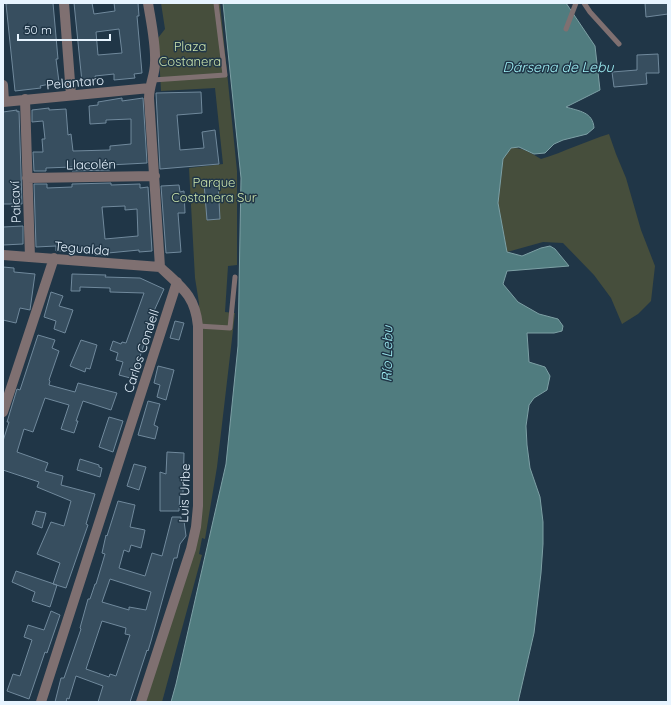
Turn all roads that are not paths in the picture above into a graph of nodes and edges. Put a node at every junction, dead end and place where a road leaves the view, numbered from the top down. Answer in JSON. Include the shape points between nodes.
{"nodes":[{"id":1,"x":64,"y":3,"type":"edge"},
{"id":2,"x":148,"y":3,"type":"edge"},
{"id":3,"x":216,"y":3,"type":"edge"},
{"id":4,"x":576,"y":3,"type":"edge"},
{"id":5,"x":584,"y":3,"type":"edge"},
{"id":6,"x":566,"y":29,"type":"dead end"},
{"id":7,"x":619,"y":44,"type":"dead end"},
{"id":8,"x":152,"y":84,"type":"junction"},
{"id":9,"x":3,"y":85,"type":"edge"},
{"id":10,"x":72,"y":95,"type":"junction"},
{"id":11,"x":25,"y":100,"type":"junction"},
{"id":12,"x":4,"y":102,"type":"edge"},
{"id":13,"x":154,"y":176,"type":"junction"},
{"id":14,"x":27,"y":178,"type":"junction"},
{"id":15,"x":3,"y":255,"type":"edge"},
{"id":16,"x":30,"y":257,"type":"junction"},
{"id":17,"x":54,"y":258,"type":"junction"},
{"id":18,"x":160,"y":267,"type":"junction"},
{"id":19,"x":235,"y":277,"type":"dead end"},
{"id":20,"x":177,"y":282,"type":"junction"},
{"id":21,"x":198,"y":326,"type":"junction"},
{"id":22,"x":3,"y":412,"type":"edge"},
{"id":23,"x":40,"y":702,"type":"edge"},
{"id":24,"x":141,"y":702,"type":"edge"}],
"edges":[{"from":1,"to":10,"type":"street"},
{"from":2,"to":8,"type":"street","via":[[155,60]]},
{"from":3,"to":8,"type":"lane","via":[[225,75]]},
{"from":4,"to":6,"type":"lane"},
{"from":5,"to":7,"type":"lane"},
{"from":8,"to":10,"type":"street","name":"Pelantaro"},
{"from":8,"to":13,"type":"street","via":[[149,98]]},
{"from":9,"to":12,"type":"street"},
{"from":10,"to":11,"type":"street","name":"Pelantaro"},
{"from":11,"to":12,"type":"street","name":"Pelantaro"},
{"from":11,"to":14,"type":"street","name":"Paicaví"},
{"from":13,"to":14,"type":"street","name":"Llacolén"},
{"from":13,"to":18,"type":"street"},
{"from":14,"to":16,"type":"street","name":"Paicaví"},
{"from":15,"to":16,"type":"street","name":"Tegualda"},
{"from":16,"to":17,"type":"street","name":"Tegualda"},
{"from":17,"to":18,"type":"street","name":"Tegualda"},
{"from":17,"to":22,"type":"street"},
{"from":18,"to":20,"type":"street"},
{"from":19,"to":21,"type":"lane","via":[[230,328]]},
{"from":20,"to":21,"type":"street","name":"Luis Uribe","via":[[189,296],[196,311]]},
{"from":20,"to":23,"type":"street","name":"Carlos Condell"},
{"from":21,"to":24,"type":"street","name":"Luis Uribe","via":[[196,527]]}]}
